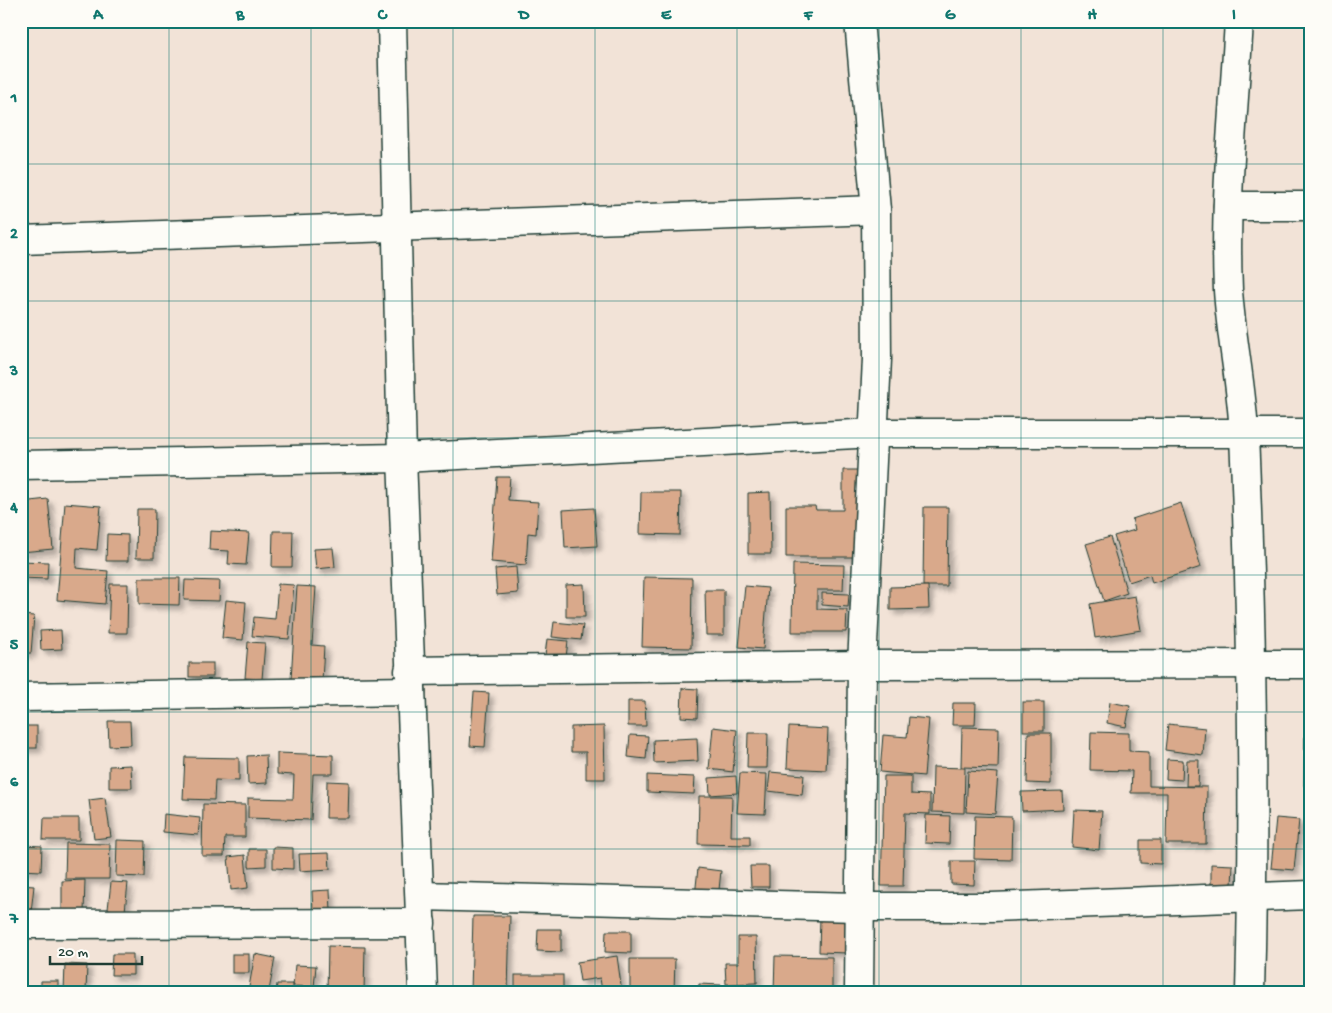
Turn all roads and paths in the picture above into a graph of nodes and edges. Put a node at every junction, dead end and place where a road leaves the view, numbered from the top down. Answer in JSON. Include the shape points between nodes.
{"nodes":[{"id":1,"x":392,"y":21,"type":"edge"},
{"id":2,"x":859,"y":21,"type":"edge"},
{"id":3,"x":1239,"y":21,"type":"edge"},
{"id":4,"x":1228,"y":206,"type":"junction"},
{"id":5,"x":1311,"y":206,"type":"edge"},
{"id":6,"x":876,"y":210,"type":"junction"},
{"id":7,"x":397,"y":226,"type":"junction"},
{"id":8,"x":21,"y":240,"type":"edge"},
{"id":9,"x":1244,"y":432,"type":"junction"},
{"id":10,"x":875,"y":433,"type":"junction"},
{"id":11,"x":1311,"y":433,"type":"edge"},
{"id":12,"x":402,"y":458,"type":"junction"},
{"id":13,"x":21,"y":465,"type":"edge"},
{"id":14,"x":1251,"y":663,"type":"junction"},
{"id":15,"x":1311,"y":664,"type":"edge"},
{"id":16,"x":862,"y":665,"type":"junction"},
{"id":17,"x":410,"y":681,"type":"junction"},
{"id":18,"x":21,"y":697,"type":"edge"},
{"id":19,"x":1311,"y":895,"type":"edge"},
{"id":20,"x":420,"y":896,"type":"junction"},
{"id":21,"x":1253,"y":896,"type":"junction"},
{"id":22,"x":858,"y":907,"type":"junction"},
{"id":23,"x":420,"y":923,"type":"junction"},
{"id":24,"x":21,"y":924,"type":"edge"},
{"id":25,"x":423,"y":992,"type":"edge"},
{"id":26,"x":859,"y":992,"type":"edge"},
{"id":27,"x":1250,"y":992,"type":"edge"}],
"edges":[{"from":1,"to":7,"type":"street"},
{"from":2,"to":6,"type":"street"},
{"from":3,"to":4,"type":"street"},
{"from":4,"to":5,"type":"street"},
{"from":4,"to":9,"type":"street","via":[[1228,290]]},
{"from":6,"to":7,"type":"street"},
{"from":6,"to":10,"type":"street"},
{"from":7,"to":8,"type":"street"},
{"from":7,"to":12,"type":"street"},
{"from":9,"to":10,"type":"street"},
{"from":9,"to":11,"type":"street"},
{"from":9,"to":14,"type":"street"},
{"from":10,"to":12,"type":"street"},
{"from":10,"to":16,"type":"street"},
{"from":12,"to":13,"type":"street"},
{"from":12,"to":17,"type":"street"},
{"from":14,"to":15,"type":"street"},
{"from":14,"to":16,"type":"street"},
{"from":14,"to":21,"type":"street"},
{"from":16,"to":17,"type":"street"},
{"from":16,"to":22,"type":"street"},
{"from":17,"to":18,"type":"street"},
{"from":17,"to":20,"type":"street"},
{"from":19,"to":21,"type":"street"},
{"from":20,"to":22,"type":"street"},
{"from":20,"to":23,"type":"street"},
{"from":21,"to":22,"type":"street","via":[[992,907]]},
{"from":21,"to":27,"type":"street"},
{"from":22,"to":26,"type":"street"},
{"from":23,"to":24,"type":"street"},
{"from":23,"to":25,"type":"street"}]}
